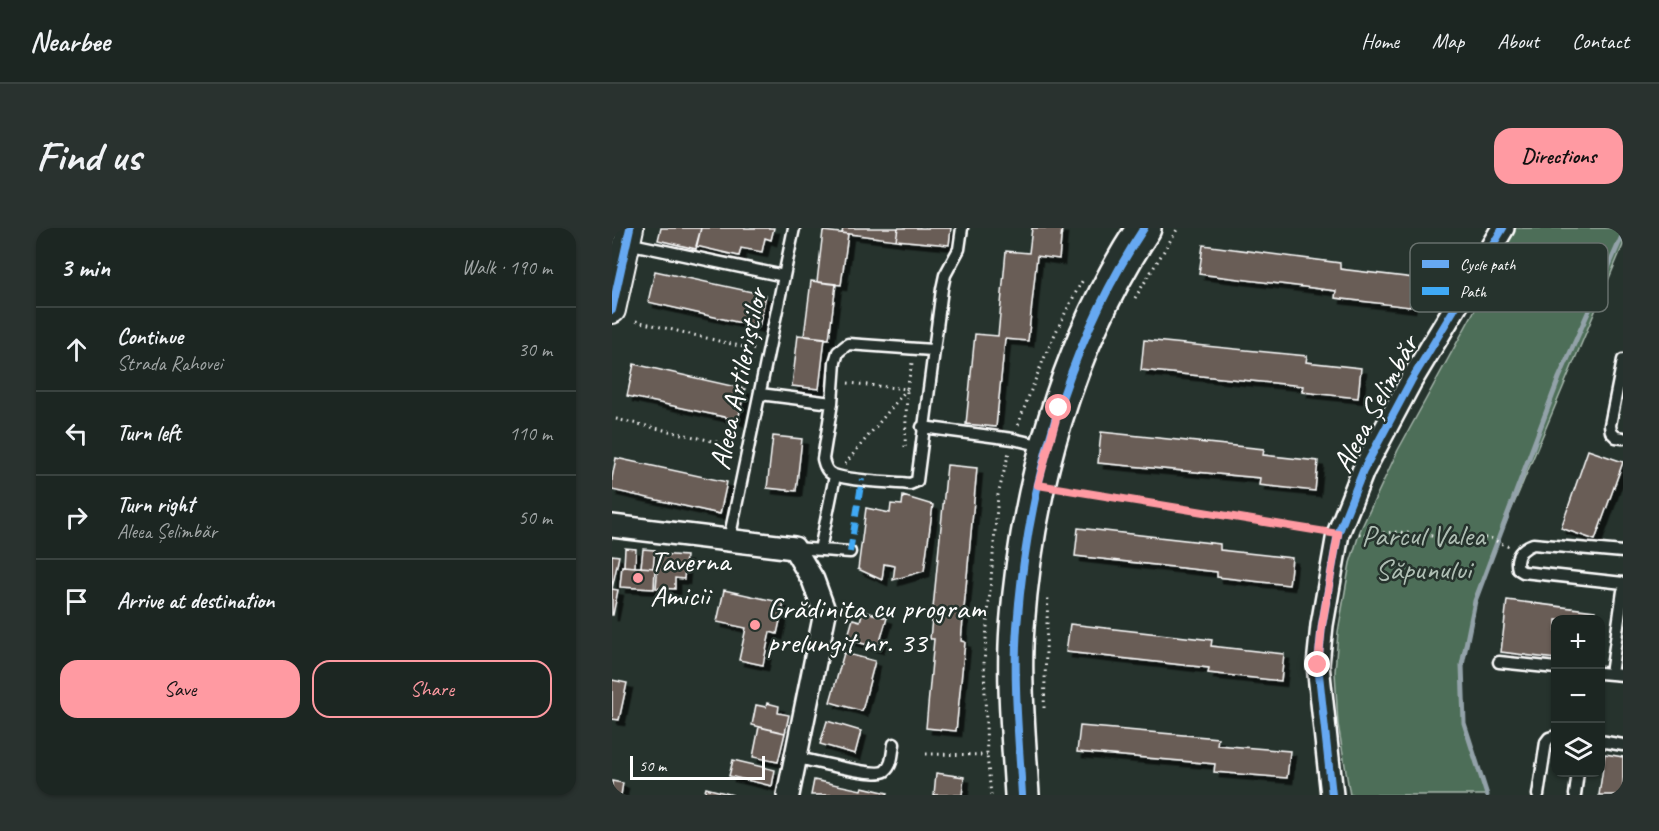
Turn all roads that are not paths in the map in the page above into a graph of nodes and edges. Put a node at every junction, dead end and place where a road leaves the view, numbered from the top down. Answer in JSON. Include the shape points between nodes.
{"nodes":[{"id":1,"x":794,"y":228,"type":"edge"},
{"id":2,"x":962,"y":228,"type":"edge"},
{"id":3,"x":1144,"y":228,"type":"edge"},
{"id":4,"x":1503,"y":228,"type":"edge"},
{"id":5,"x":629,"y":236,"type":"edge"},
{"id":6,"x":1494,"y":243,"type":"edge"},
{"id":7,"x":784,"y":276,"type":"junction"},
{"id":8,"x":615,"y":283,"type":"edge"},
{"id":9,"x":612,"y":309,"type":"edge"},
{"id":10,"x":1453,"y":312,"type":"edge"},
{"id":11,"x":932,"y":350,"type":"junction"},
{"id":12,"x":1623,"y":360,"type":"edge"},
{"id":13,"x":760,"y":394,"type":"junction"},
{"id":14,"x":832,"y":403,"type":"junction"},
{"id":15,"x":922,"y":427,"type":"junction"},
{"id":16,"x":1623,"y":438,"type":"edge"},
{"id":17,"x":1047,"y":447,"type":"junction"},
{"id":18,"x":835,"y":476,"type":"junction"},
{"id":19,"x":612,"y":526,"type":"edge"},
{"id":20,"x":729,"y":540,"type":"junction"},
{"id":21,"x":794,"y":548,"type":"junction"},
{"id":22,"x":820,"y":550,"type":"junction"},
{"id":23,"x":850,"y":552,"type":"dead end"},
{"id":24,"x":1623,"y":552,"type":"edge"},
{"id":25,"x":1623,"y":583,"type":"edge"},
{"id":26,"x":1623,"y":591,"type":"edge"},
{"id":27,"x":1500,"y":662,"type":"dead end"},
{"id":28,"x":1551,"y":667,"type":"edge"},
{"id":29,"x":1606,"y":673,"type":"edge"},
{"id":30,"x":1623,"y":675,"type":"edge"},
{"id":31,"x":1551,"y":737,"type":"edge"},
{"id":32,"x":1605,"y":742,"type":"edge"},
{"id":33,"x":894,"y":744,"type":"dead end"},
{"id":34,"x":1623,"y":745,"type":"edge"},
{"id":35,"x":796,"y":758,"type":"junction"},
{"id":36,"x":1577,"y":777,"type":"edge"},
{"id":37,"x":788,"y":795,"type":"edge"},
{"id":38,"x":1022,"y":795,"type":"edge"},
{"id":39,"x":1332,"y":795,"type":"edge"},
{"id":40,"x":1538,"y":795,"type":"edge"},
{"id":41,"x":1575,"y":795,"type":"edge"}],
"edges":[{"from":1,"to":7,"type":"lane","name":"Aleea Artileriștilor"},
{"from":2,"to":11,"type":"lane","via":[[959,249],[945,274]]},
{"from":3,"to":17,"type":"main road","via":[[1095,318]]},
{"from":4,"to":6,"type":"street","name":"Aleea Șelimbăr"},
{"from":5,"to":7,"type":"lane"},
{"from":5,"to":8,"type":"street"},
{"from":7,"to":13,"type":"lane","name":"Aleea Artileriștilor"},
{"from":8,"to":9,"type":"street"},
{"from":10,"to":39,"type":"street","name":"Aleea Șelimbăr","via":[[1363,471],[1338,534],[1318,665]]},
{"from":11,"to":14,"type":"lane","via":[[843,346],[835,362]]},
{"from":11,"to":15,"type":"lane"},
{"from":12,"to":16,"type":"lane","via":[[1610,425],[1616,438]]},
{"from":13,"to":14,"type":"lane"},
{"from":13,"to":20,"type":"lane","name":"Aleea Artileriștilor"},
{"from":14,"to":18,"type":"lane","via":[[823,459]]},
{"from":15,"to":17,"type":"lane"},
{"from":15,"to":18,"type":"lane","via":[[915,483]]},
{"from":17,"to":38,"type":"main road","via":[[1022,572],[1016,629]]},
{"from":18,"to":22,"type":"lane"},
{"from":19,"to":20,"type":"street"},
{"from":20,"to":21,"type":"street"},
{"from":21,"to":22,"type":"lane"},
{"from":21,"to":35,"type":"street","via":[[813,580],[825,613]]},
{"from":22,"to":23,"type":"lane"},
{"from":24,"to":25,"type":"lane","via":[[1533,544],[1520,552],[1516,563],[1523,572]]},
{"from":26,"to":29,"type":"lane"},
{"from":27,"to":28,"type":"lane"},
{"from":29,"to":30,"type":"lane"},
{"from":31,"to":40,"type":"lane","via":[[1546,742]]},
{"from":32,"to":34,"type":"lane"},
{"from":33,"to":35,"type":"lane","via":[[888,769],[882,773]]},
{"from":35,"to":37,"type":"street"},
{"from":36,"to":41,"type":"lane"}]}
